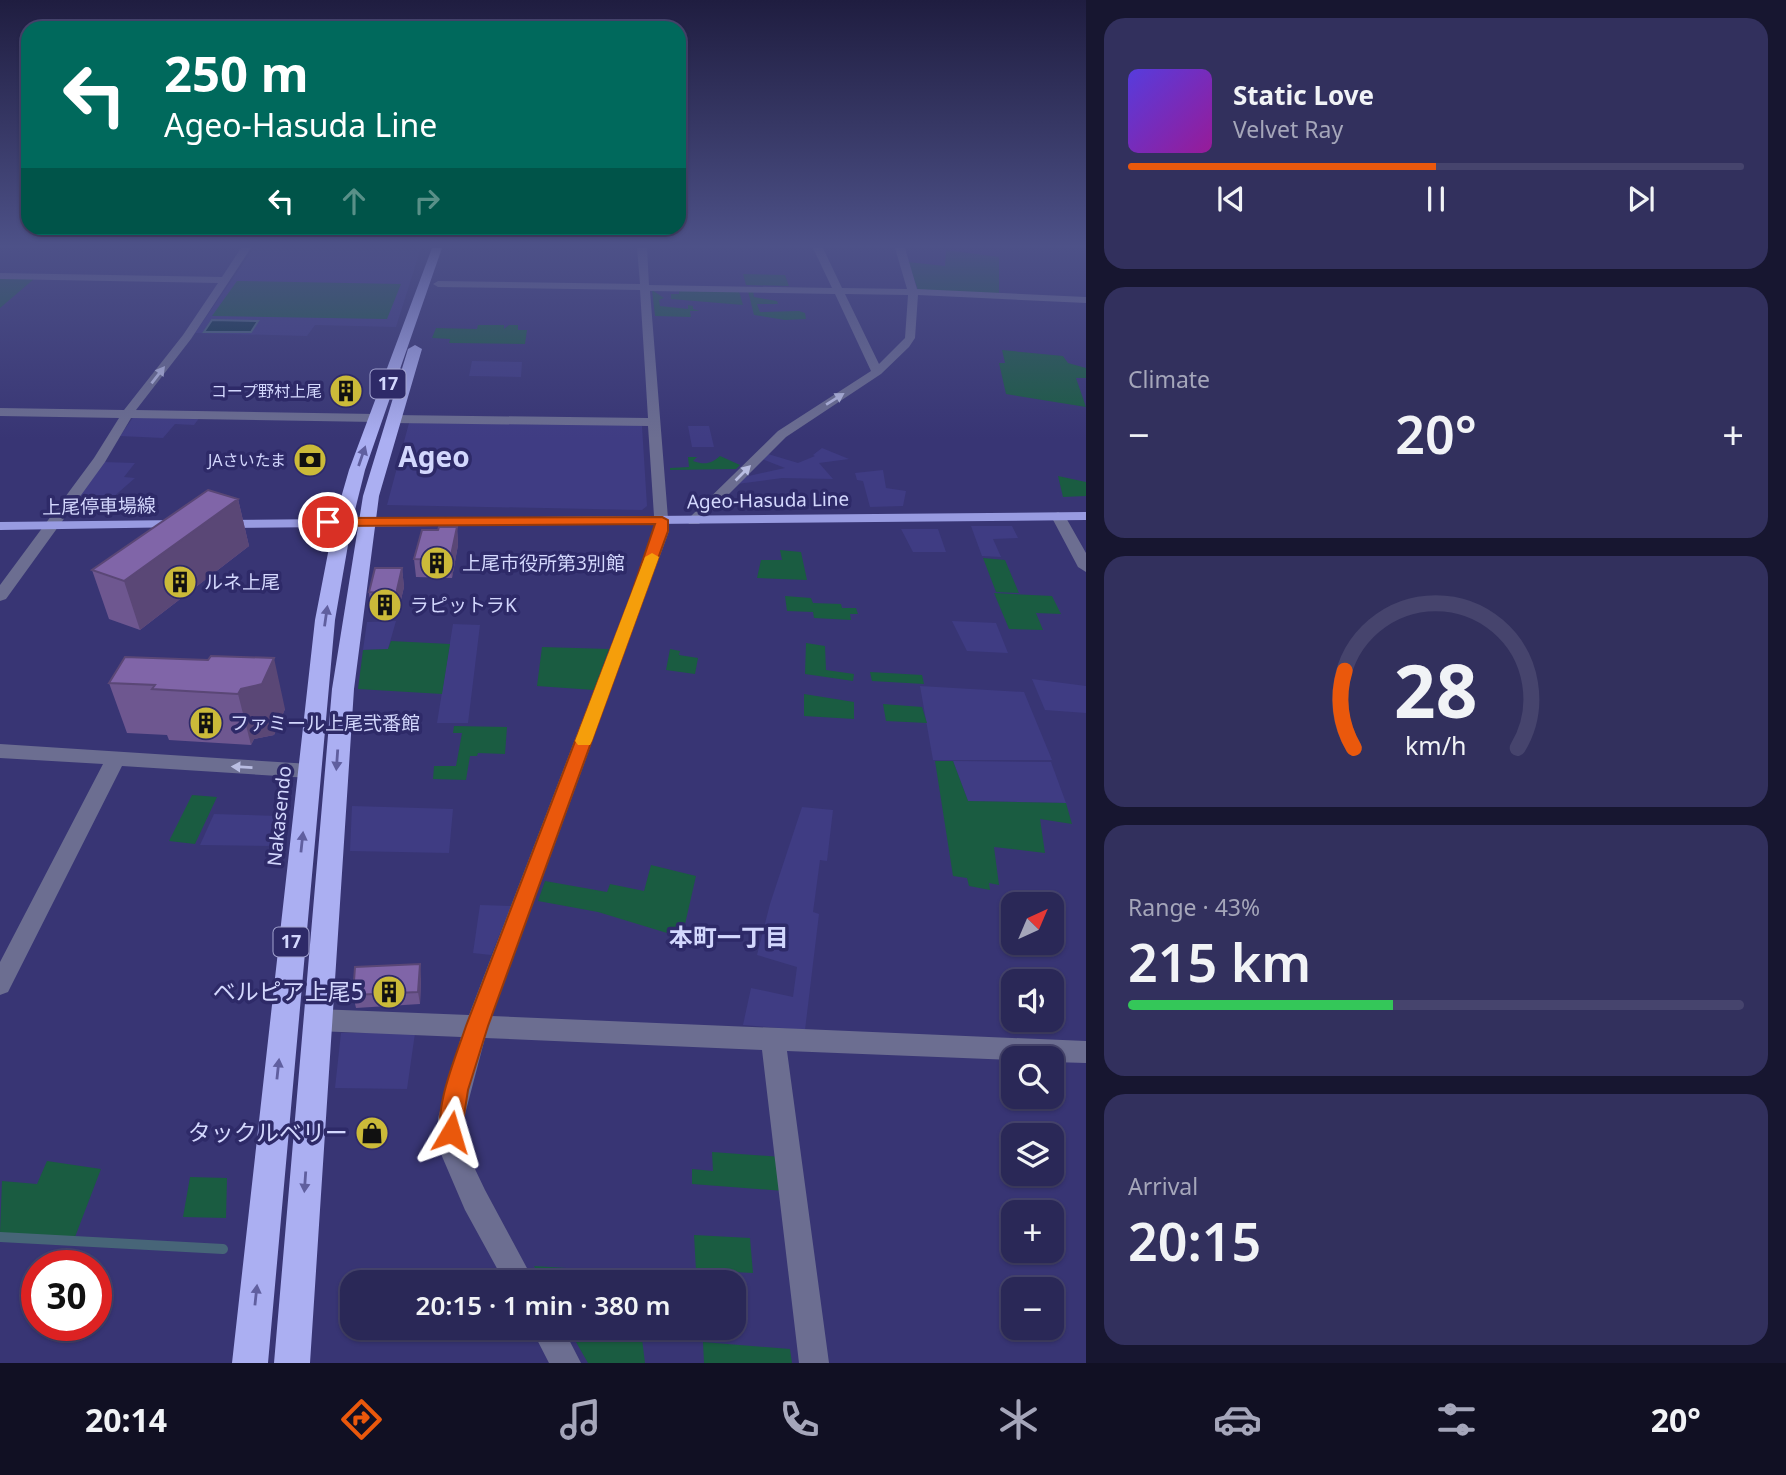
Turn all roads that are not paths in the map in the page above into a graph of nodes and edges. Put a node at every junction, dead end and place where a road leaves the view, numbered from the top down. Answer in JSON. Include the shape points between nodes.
{"nodes":[{"id":1,"x":203,"y":312,"type":"edge"},
{"id":2,"x":414,"y":312,"type":"edge"},
{"id":3,"x":429,"y":312,"type":"edge"},
{"id":4,"x":647,"y":312,"type":"edge"},
{"id":5,"x":849,"y":312,"type":"edge"},
{"id":6,"x":912,"y":312,"type":"edge"},
{"id":7,"x":877,"y":372,"type":"junction"},
{"id":8,"x":0,"y":412,"type":"edge"},
{"id":9,"x":128,"y":413,"type":"junction"},
{"id":10,"x":375,"y":418,"type":"junction"},
{"id":11,"x":393,"y":419,"type":"junction"},
{"id":12,"x":655,"y":422,"type":"junction"},
{"id":13,"x":1058,"y":516,"type":"junction"},
{"id":14,"x":1086,"y":516,"type":"edge"},
{"id":15,"x":662,"y":520,"type":"junction"},
{"id":16,"x":694,"y":521,"type":"junction"},
{"id":17,"x":355,"y":522,"type":"junction"},
{"id":18,"x":0,"y":526,"type":"edge"},
{"id":19,"x":53,"y":526,"type":"junction"},
{"id":20,"x":1086,"y":567,"type":"edge"},
{"id":21,"x":0,"y":596,"type":"edge"},
{"id":22,"x":0,"y":751,"type":"edge"},
{"id":23,"x":115,"y":760,"type":"junction"},
{"id":24,"x":310,"y":771,"type":"junction"},
{"id":25,"x":0,"y":985,"type":"edge"},
{"id":26,"x":317,"y":1020,"type":"junction"},
{"id":27,"x":477,"y":1026,"type":"junction"},
{"id":28,"x":772,"y":1039,"type":"junction"},
{"id":29,"x":1086,"y":1052,"type":"edge"},
{"id":30,"x":514,"y":1270,"type":"edge"},
{"id":31,"x":553,"y":1340,"type":"edge"},
{"id":32,"x":250,"y":1363,"type":"edge"},
{"id":33,"x":292,"y":1363,"type":"edge"},
{"id":34,"x":566,"y":1363,"type":"edge"},
{"id":35,"x":814,"y":1363,"type":"edge"}],
"edges":[{"from":9,"to":1,"type":"street","one_way":true},
{"from":2,"to":10,"type":"highway","name":"Nakasendo","number":"17"},
{"from":3,"to":11,"type":"highway","name":"Nakasendo","number":"17"},
{"from":4,"to":12,"type":"street"},
{"from":5,"to":7,"type":"street"},
{"from":6,"to":7,"type":"street","via":[[910,338]]},
{"from":16,"to":7,"type":"street","one_way":true,"via":[[793,425]]},
{"from":8,"to":9,"type":"street"},
{"from":9,"to":10,"type":"street"},
{"from":9,"to":19,"type":"street"},
{"from":17,"to":10,"type":"highway","name":"Nakasendo","number":"17","one_way":true},
{"from":11,"to":12,"type":"street"},
{"from":11,"to":17,"type":"highway","name":"Nakasendo","number":"17"},
{"from":12,"to":15,"type":"street"},
{"from":13,"to":14,"type":"main road","name":"Ageo-Hasuda Line"},
{"from":13,"to":16,"type":"main road","name":"Ageo-Hasuda Line"},
{"from":13,"to":20,"type":"street"},
{"from":15,"to":16,"type":"main road","name":"Ageo-Hasuda Line"},
{"from":15,"to":17,"type":"main road","name":"Ageo-Hasuda Line"},
{"from":15,"to":27,"type":"street","via":[[639,594]]},
{"from":17,"to":19,"type":"main road","name":"上尾停車場線"},
{"from":24,"to":17,"type":"highway","name":"Nakasendo","number":"17","one_way":true,"via":[[325,620]]},
{"from":17,"to":26,"type":"highway","name":"Nakasendo","number":"17","one_way":true},
{"from":18,"to":19,"type":"main road","name":"上尾停車場線"},
{"from":19,"to":21,"type":"street"},
{"from":22,"to":23,"type":"street"},
{"from":24,"to":23,"type":"street","one_way":true},
{"from":23,"to":25,"type":"street"},
{"from":32,"to":24,"type":"highway","name":"Nakasendo","number":"17","one_way":true},
{"from":26,"to":27,"type":"street"},
{"from":26,"to":33,"type":"highway","name":"Nakasendo","number":"17","one_way":true},
{"from":27,"to":28,"type":"street"},
{"from":27,"to":30,"type":"street","via":[[457,1090],[451,1147]]},
{"from":28,"to":29,"type":"street"},
{"from":28,"to":35,"type":"street"},
{"from":31,"to":34,"type":"street"}]}
